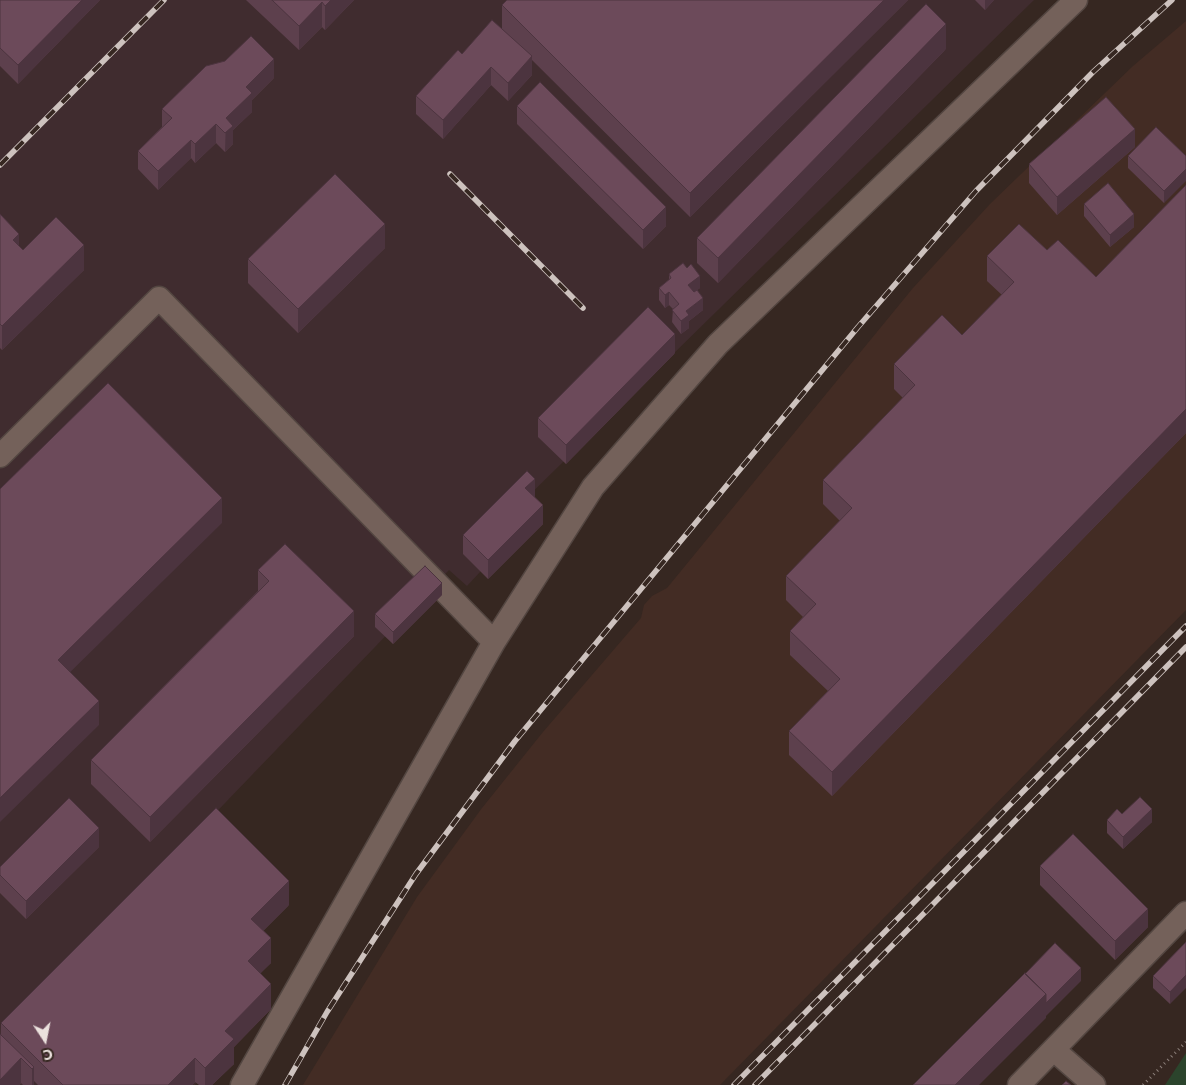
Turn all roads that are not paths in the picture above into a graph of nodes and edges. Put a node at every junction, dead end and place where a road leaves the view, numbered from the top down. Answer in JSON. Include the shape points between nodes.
{"nodes":[{"id":1,"x":1076,"y":0,"type":"edge"},
{"id":2,"x":0,"y":456,"type":"edge"},
{"id":3,"x":494,"y":642,"type":"junction"},
{"id":4,"x":1186,"y":914,"type":"edge"},
{"id":5,"x":1054,"y":1050,"type":"junction"},
{"id":6,"x":242,"y":1085,"type":"edge"},
{"id":7,"x":1019,"y":1085,"type":"edge"},
{"id":8,"x":1094,"y":1085,"type":"edge"}],
"edges":[{"from":1,"to":3,"type":"lane","via":[[718,344],[593,487]]},
{"from":2,"to":3,"type":"lane","via":[[159,298]]},
{"from":3,"to":6,"type":"lane"},
{"from":4,"to":5,"type":"lane"},
{"from":5,"to":7,"type":"lane"},
{"from":5,"to":8,"type":"lane"}]}
